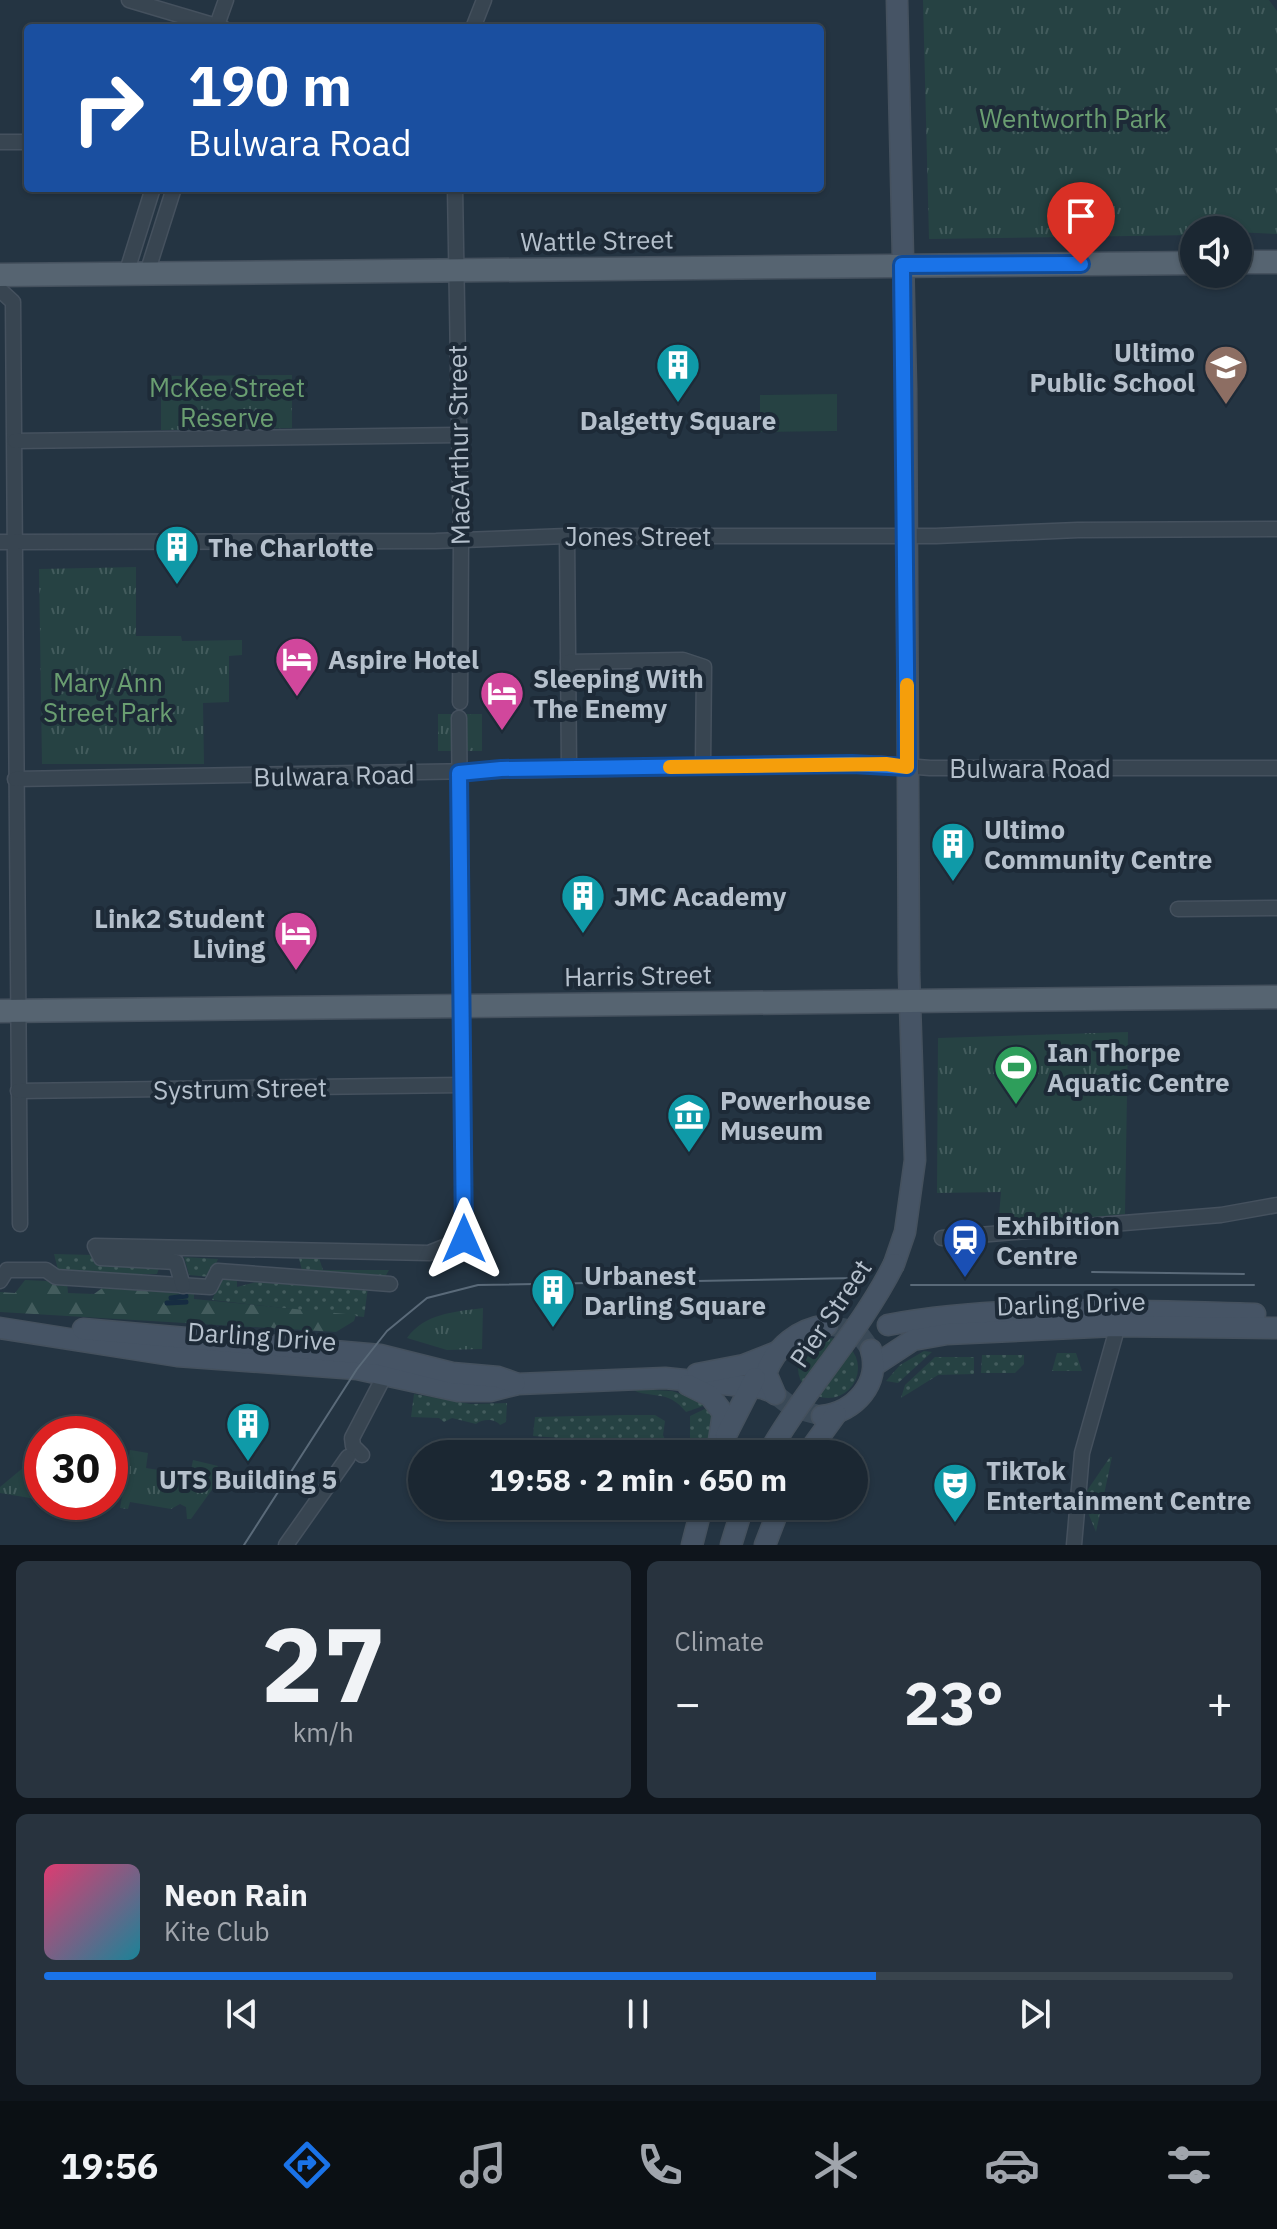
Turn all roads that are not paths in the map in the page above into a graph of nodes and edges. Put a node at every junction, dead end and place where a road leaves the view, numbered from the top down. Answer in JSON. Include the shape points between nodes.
{"nodes":[{"id":1,"x":129,"y":0,"type":"edge"},
{"id":2,"x":226,"y":0,"type":"edge"},
{"id":3,"x":484,"y":0,"type":"edge"},
{"id":4,"x":897,"y":0,"type":"edge"},
{"id":5,"x":209,"y":24,"type":"edge"},
{"id":6,"x":220,"y":24,"type":"edge"},
{"id":7,"x":475,"y":24,"type":"edge"},
{"id":8,"x":0,"y":142,"type":"edge"},
{"id":9,"x":24,"y":142,"type":"edge"},
{"id":10,"x":152,"y":192,"type":"edge"},
{"id":11,"x":172,"y":192,"type":"edge"},
{"id":12,"x":455,"y":192,"type":"edge"},
{"id":13,"x":1252,"y":262,"type":"edge"},
{"id":14,"x":1277,"y":262,"type":"edge"},
{"id":15,"x":1180,"y":263,"type":"edge"},
{"id":16,"x":902,"y":265,"type":"junction"},
{"id":17,"x":454,"y":270,"type":"junction"},
{"id":18,"x":136,"y":274,"type":"junction"},
{"id":19,"x":0,"y":275,"type":"edge"},
{"id":20,"x":0,"y":290,"type":"edge"},
{"id":21,"x":458,"y":435,"type":"junction"},
{"id":22,"x":15,"y":441,"type":"junction"},
{"id":23,"x":1277,"y":529,"type":"edge"},
{"id":24,"x":567,"y":536,"type":"junction"},
{"id":25,"x":906,"y":536,"type":"junction"},
{"id":26,"x":461,"y":540,"type":"junction"},
{"id":27,"x":6,"y":541,"type":"edge"},
{"id":28,"x":568,"y":662,"type":"junction"},
{"id":29,"x":460,"y":702,"type":"dead end"},
{"id":30,"x":459,"y":718,"type":"dead end"},
{"id":31,"x":703,"y":766,"type":"junction"},
{"id":32,"x":907,"y":767,"type":"junction"},
{"id":33,"x":569,"y":768,"type":"junction"},
{"id":34,"x":1277,"y":768,"type":"edge"},
{"id":35,"x":459,"y":773,"type":"junction"},
{"id":36,"x":15,"y":779,"type":"junction"},
{"id":37,"x":1277,"y":908,"type":"edge"},
{"id":38,"x":1178,"y":909,"type":"dead end"},
{"id":39,"x":1277,"y":997,"type":"edge"},
{"id":40,"x":910,"y":1000,"type":"junction"},
{"id":41,"x":462,"y":1005,"type":"junction"},
{"id":42,"x":8,"y":1010,"type":"edge"},
{"id":43,"x":462,"y":1085,"type":"junction"},
{"id":44,"x":18,"y":1091,"type":"junction"},
{"id":45,"x":1277,"y":1205,"type":"edge"},
{"id":46,"x":20,"y":1224,"type":"dead end"},
{"id":47,"x":942,"y":1238,"type":"dead end"},
{"id":48,"x":0,"y":1281,"type":"edge"},
{"id":49,"x":390,"y":1284,"type":"dead end"},
{"id":50,"x":183,"y":1286,"type":"junction"},
{"id":51,"x":1277,"y":1314,"type":"edge"},
{"id":52,"x":827,"y":1325,"type":"tunnel mouth"},
{"id":53,"x":888,"y":1325,"type":"dead end"},
{"id":54,"x":0,"y":1328,"type":"edge"},
{"id":55,"x":1277,"y":1328,"type":"edge"},
{"id":56,"x":1115,"y":1336,"type":"dead end"},
{"id":57,"x":773,"y":1358,"type":"junction"},
{"id":58,"x":389,"y":1367,"type":"junction"},
{"id":59,"x":665,"y":1378,"type":"junction"},
{"id":60,"x":749,"y":1386,"type":"junction"},
{"id":61,"x":720,"y":1440,"type":"edge"},
{"id":62,"x":724,"y":1440,"type":"edge"},
{"id":63,"x":777,"y":1440,"type":"edge"},
{"id":64,"x":815,"y":1440,"type":"edge"},
{"id":65,"x":698,"y":1520,"type":"edge"},
{"id":66,"x":739,"y":1520,"type":"edge"},
{"id":67,"x":774,"y":1520,"type":"edge"},
{"id":68,"x":765,"y":1544,"type":"edge"},
{"id":69,"x":286,"y":1545,"type":"edge"},
{"id":70,"x":692,"y":1545,"type":"edge"},
{"id":71,"x":731,"y":1545,"type":"edge"},
{"id":72,"x":1074,"y":1545,"type":"edge"}],
"edges":[{"from":1,"to":5,"type":"street"},
{"from":2,"to":6,"type":"street"},
{"from":3,"to":7,"type":"street"},
{"from":4,"to":16,"type":"street","name":"Pier Street"},
{"from":8,"to":9,"type":"street"},
{"from":10,"to":18,"type":"street"},
{"from":11,"to":18,"type":"street"},
{"from":12,"to":17,"type":"street","name":"MacArthur Street"},
{"from":13,"to":14,"type":"main road"},
{"from":15,"to":16,"type":"main road","name":"Wattle Street"},
{"from":16,"to":17,"type":"main road","name":"Wattle Street"},
{"from":16,"to":25,"type":"street","name":"Pier Street"},
{"from":17,"to":18,"type":"main road","name":"Wattle Street"},
{"from":17,"to":21,"type":"street","name":"MacArthur Street"},
{"from":18,"to":19,"type":"main road","name":"Wattle Street"},
{"from":20,"to":22,"type":"street","via":[[13,302]]},
{"from":21,"to":22,"type":"street"},
{"from":21,"to":26,"type":"street","name":"MacArthur Street"},
{"from":22,"to":27,"type":"street"},
{"from":23,"to":25,"type":"street","name":"Jones Street"},
{"from":24,"to":25,"type":"street","name":"Jones Street"},
{"from":24,"to":26,"type":"street","name":"Jones Street"},
{"from":24,"to":28,"type":"street"},
{"from":25,"to":32,"type":"street","name":"Pier Street"},
{"from":26,"to":27,"type":"street","name":"Jones Street"},
{"from":26,"to":29,"type":"street","name":"MacArthur Street"},
{"from":27,"to":36,"type":"street"},
{"from":28,"to":31,"type":"street","via":[[683,660],[704,667]]},
{"from":28,"to":33,"type":"street"},
{"from":30,"to":35,"type":"street"},
{"from":31,"to":32,"type":"street","name":"Bulwara Road"},
{"from":31,"to":33,"type":"street","name":"Bulwara Road"},
{"from":32,"to":34,"type":"street","name":"Bulwara Road"},
{"from":32,"to":40,"type":"street","name":"Pier Street"},
{"from":33,"to":35,"type":"street","name":"Bulwara Road"},
{"from":35,"to":36,"type":"street","name":"Bulwara Road"},
{"from":35,"to":41,"type":"street"},
{"from":36,"to":42,"type":"street","via":[[16,887]]},
{"from":37,"to":38,"type":"street"},
{"from":39,"to":40,"type":"main road","name":"Harris Street"},
{"from":40,"to":41,"type":"main road","name":"Harris Street"},
{"from":40,"to":63,"type":"street","name":"Pier Street","bridge":true,"via":[[914,1184],[899,1253],[873,1302]]},
{"from":41,"to":42,"type":"main road","name":"Harris Street"},
{"from":41,"to":43,"type":"street"},
{"from":42,"to":44,"type":"street"},
{"from":43,"to":44,"type":"street","name":"Systrum Street"},
{"from":43,"to":50,"type":"street","via":[[464,1239],[429,1253],[95,1246],[101,1258],[176,1262]]},
{"from":44,"to":46,"type":"street"},
{"from":45,"to":47,"type":"street","via":[[1221,1215]]},
{"from":48,"to":50,"type":"street","via":[[7,1270],[46,1270],[56,1277]]},
{"from":49,"to":50,"type":"street","via":[[218,1271],[210,1287]]},
{"from":51,"to":53,"type":"street","name":"Darling Drive","via":[[1114,1310]]},
{"from":52,"to":57,"type":"street","via":[[797,1334]]},
{"from":54,"to":58,"type":"street","name":"Darling Drive","via":[[159,1354]]},
{"from":55,"to":64,"type":"street","name":"Darling Drive","via":[[1115,1326],[913,1340],[873,1357],[860,1398],[829,1415]]},
{"from":56,"to":72,"type":"street","via":[[1082,1453]]},
{"from":57,"to":59,"type":"street","name":"Darling Drive"},
{"from":57,"to":60,"type":"street"},
{"from":57,"to":60,"type":"street","name":"Darling Drive","via":[[766,1373],[774,1393]]},
{"from":58,"to":59,"type":"street","name":"Darling Drive","via":[[458,1391]]},
{"from":58,"to":69,"type":"street","via":[[352,1438],[355,1456]]},
{"from":59,"to":60,"type":"street","name":"Darling Drive"},
{"from":59,"to":61,"type":"street","via":[[718,1402]]},
{"from":60,"to":62,"type":"street"},
{"from":65,"to":70,"type":"street"},
{"from":66,"to":71,"type":"street"},
{"from":67,"to":68,"type":"street"}]}
